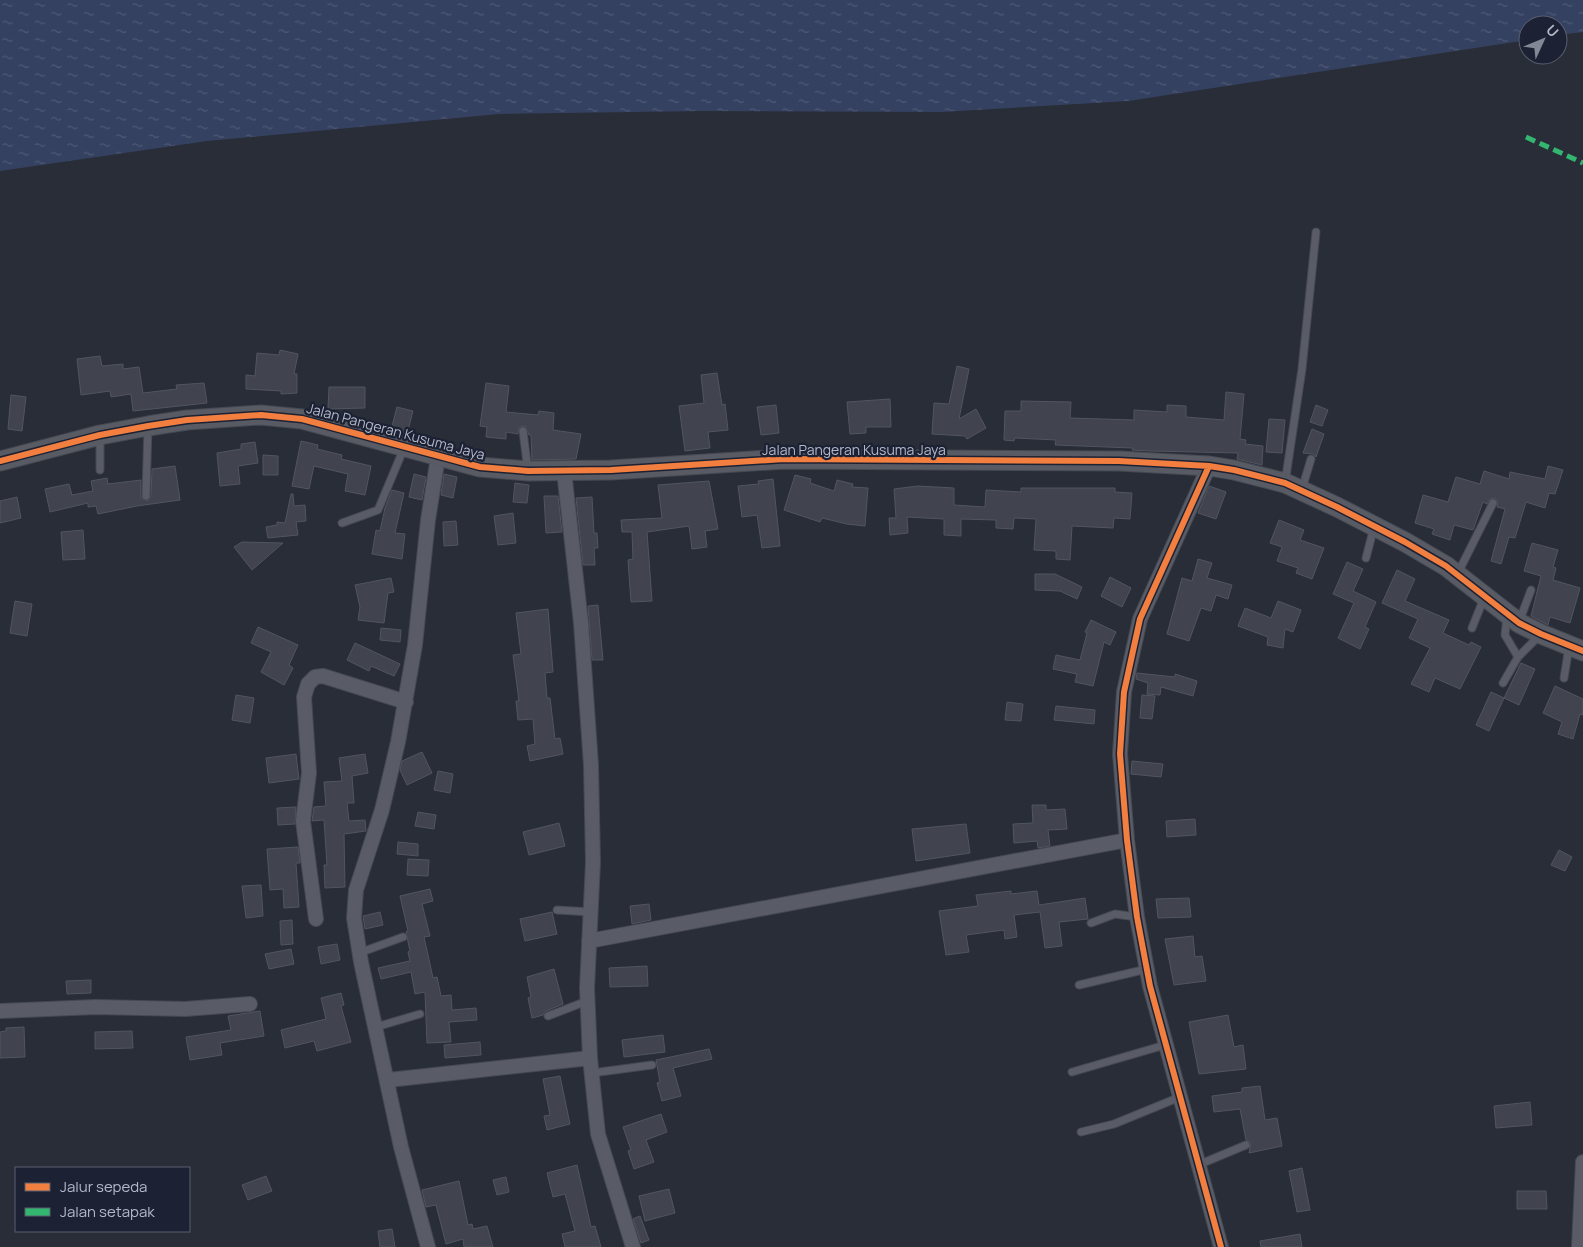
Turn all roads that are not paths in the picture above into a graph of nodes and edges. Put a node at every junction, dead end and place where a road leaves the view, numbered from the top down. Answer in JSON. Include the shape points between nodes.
{"nodes":[{"id":1,"x":1316,"y":232,"type":"dead end"},
{"id":2,"x":148,"y":426,"type":"junction"},
{"id":3,"x":523,"y":431,"type":"dead end"},
{"id":4,"x":100,"y":435,"type":"junction"},
{"id":5,"x":404,"y":447,"type":"junction"},
{"id":6,"x":438,"y":457,"type":"junction"},
{"id":7,"x":1311,"y":458,"type":"dead end"},
{"id":8,"x":0,"y":461,"type":"edge"},
{"id":9,"x":1209,"y":466,"type":"junction"},
{"id":10,"x":100,"y":470,"type":"dead end"},
{"id":11,"x":528,"y":471,"type":"junction"},
{"id":12,"x":564,"y":472,"type":"junction"},
{"id":13,"x":1293,"y":487,"type":"junction"},
{"id":14,"x":146,"y":496,"type":"dead end"},
{"id":15,"x":1493,"y":503,"type":"dead end"},
{"id":16,"x":342,"y":523,"type":"dead end"},
{"id":17,"x":1374,"y":526,"type":"junction"},
{"id":18,"x":1366,"y":558,"type":"dead end"},
{"id":19,"x":1457,"y":575,"type":"junction"},
{"id":20,"x":1531,"y":590,"type":"dead end"},
{"id":21,"x":1484,"y":597,"type":"junction"},
{"id":22,"x":1513,"y":619,"type":"junction"},
{"id":23,"x":1472,"y":628,"type":"dead end"},
{"id":24,"x":1541,"y":634,"type":"junction"},
{"id":25,"x":1576,"y":648,"type":"edge"},
{"id":26,"x":1518,"y":657,"type":"junction"},
{"id":27,"x":1564,"y":678,"type":"dead end"},
{"id":28,"x":1503,"y":683,"type":"dead end"},
{"id":29,"x":406,"y":702,"type":"junction"},
{"id":30,"x":1127,"y":840,"type":"junction"},
{"id":31,"x":557,"y":910,"type":"dead end"},
{"id":32,"x":591,"y":912,"type":"junction"},
{"id":33,"x":1137,"y":917,"type":"junction"},
{"id":34,"x":316,"y":919,"type":"dead end"},
{"id":35,"x":1091,"y":923,"type":"dead end"},
{"id":36,"x":402,"y":937,"type":"dead end"},
{"id":37,"x":589,"y":940,"type":"junction"},
{"id":38,"x":359,"y":954,"type":"junction"},
{"id":39,"x":1147,"y":969,"type":"junction"},
{"id":40,"x":1079,"y":985,"type":"dead end"},
{"id":41,"x":588,"y":1001,"type":"junction"},
{"id":42,"x":250,"y":1004,"type":"dead end"},
{"id":43,"x":0,"y":1011,"type":"edge"},
{"id":44,"x":420,"y":1014,"type":"dead end"},
{"id":45,"x":548,"y":1016,"type":"dead end"},
{"id":46,"x":376,"y":1027,"type":"junction"},
{"id":47,"x":1165,"y":1045,"type":"junction"},
{"id":48,"x":590,"y":1058,"type":"junction"},
{"id":49,"x":652,"y":1065,"type":"dead end"},
{"id":50,"x":1072,"y":1072,"type":"dead end"},
{"id":51,"x":592,"y":1073,"type":"junction"},
{"id":52,"x":388,"y":1080,"type":"junction"},
{"id":53,"x":1180,"y":1098,"type":"junction"},
{"id":54,"x":1081,"y":1132,"type":"dead end"},
{"id":55,"x":1246,"y":1145,"type":"dead end"},
{"id":56,"x":1583,"y":1162,"type":"edge"},
{"id":57,"x":1198,"y":1165,"type":"junction"},
{"id":58,"x":428,"y":1247,"type":"edge"},
{"id":59,"x":633,"y":1247,"type":"edge"},
{"id":60,"x":1221,"y":1247,"type":"edge"},
{"id":61,"x":1580,"y":1247,"type":"edge"}],
"edges":[{"from":1,"to":13,"type":"lane"},
{"from":2,"to":4,"type":"street","name":"Jalan Pangeran Kusuma Jaya"},
{"from":2,"to":5,"type":"street","name":"Jalan Pangeran Kusuma Jaya","via":[[231,416],[283,416]]},
{"from":2,"to":14,"type":"lane"},
{"from":3,"to":11,"type":"lane"},
{"from":4,"to":8,"type":"street","name":"Jalan Pangeran Kusuma Jaya"},
{"from":4,"to":10,"type":"lane"},
{"from":5,"to":6,"type":"street","name":"Jalan Pangeran Kusuma Jaya"},
{"from":5,"to":16,"type":"lane","via":[[378,510]]},
{"from":6,"to":11,"type":"street","name":"Jalan Pangeran Kusuma Jaya","via":[[480,467]]},
{"from":6,"to":29,"type":"street"},
{"from":7,"to":13,"type":"lane"},
{"from":9,"to":12,"type":"street","name":"Jalan Pangeran Kusuma Jaya","via":[[1119,461],[794,459]]},
{"from":9,"to":13,"type":"street","name":"Jalan Pangeran Kusuma Jaya"},
{"from":9,"to":30,"type":"street","via":[[1140,619],[1132,648],[1120,727]]},
{"from":11,"to":12,"type":"street","name":"Jalan Pangeran Kusuma Jaya"},
{"from":12,"to":32,"type":"street","via":[[582,623],[591,765]]},
{"from":13,"to":17,"type":"street","name":"Jalan Pangeran Kusuma Jaya"},
{"from":15,"to":19,"type":"lane"},
{"from":17,"to":18,"type":"lane"},
{"from":17,"to":19,"type":"street","name":"Jalan Pangeran Kusuma Jaya"},
{"from":19,"to":21,"type":"street","name":"Jalan Pangeran Kusuma Jaya"},
{"from":20,"to":22,"type":"lane"},
{"from":21,"to":22,"type":"street","name":"Jalan Pangeran Kusuma Jaya"},
{"from":21,"to":23,"type":"lane"},
{"from":22,"to":24,"type":"street","name":"Jalan Pangeran Kusuma Jaya"},
{"from":22,"to":26,"type":"lane","via":[[1505,634]]},
{"from":24,"to":25,"type":"street","name":"Jalan Pangeran Kusuma Jaya"},
{"from":24,"to":26,"type":"lane"},
{"from":25,"to":27,"type":"lane"},
{"from":26,"to":28,"type":"lane"},
{"from":29,"to":34,"type":"street","via":[[323,676],[315,677],[308,684],[304,697],[309,773],[303,821]]},
{"from":29,"to":38,"type":"street","via":[[390,781],[356,890],[354,918]]},
{"from":30,"to":33,"type":"street"},
{"from":30,"to":37,"type":"street"},
{"from":31,"to":32,"type":"lane"},
{"from":32,"to":37,"type":"street"},
{"from":33,"to":35,"type":"lane","via":[[1116,914]]},
{"from":33,"to":39,"type":"street"},
{"from":36,"to":38,"type":"lane"},
{"from":37,"to":41,"type":"street"},
{"from":38,"to":46,"type":"street"},
{"from":39,"to":40,"type":"lane"},
{"from":39,"to":47,"type":"street"},
{"from":41,"to":45,"type":"lane"},
{"from":41,"to":48,"type":"street"},
{"from":42,"to":43,"type":"street","via":[[185,1009],[96,1007]]},
{"from":44,"to":46,"type":"lane"},
{"from":46,"to":52,"type":"street"},
{"from":47,"to":50,"type":"lane"},
{"from":47,"to":53,"type":"street"},
{"from":48,"to":51,"type":"street"},
{"from":48,"to":52,"type":"street"},
{"from":49,"to":51,"type":"lane"},
{"from":51,"to":59,"type":"street","via":[[598,1134]]},
{"from":52,"to":58,"type":"street","via":[[401,1147]]},
{"from":53,"to":54,"type":"lane","via":[[1114,1124]]},
{"from":53,"to":57,"type":"street"},
{"from":55,"to":57,"type":"lane"},
{"from":56,"to":61,"type":"street"},
{"from":57,"to":60,"type":"street"}]}
